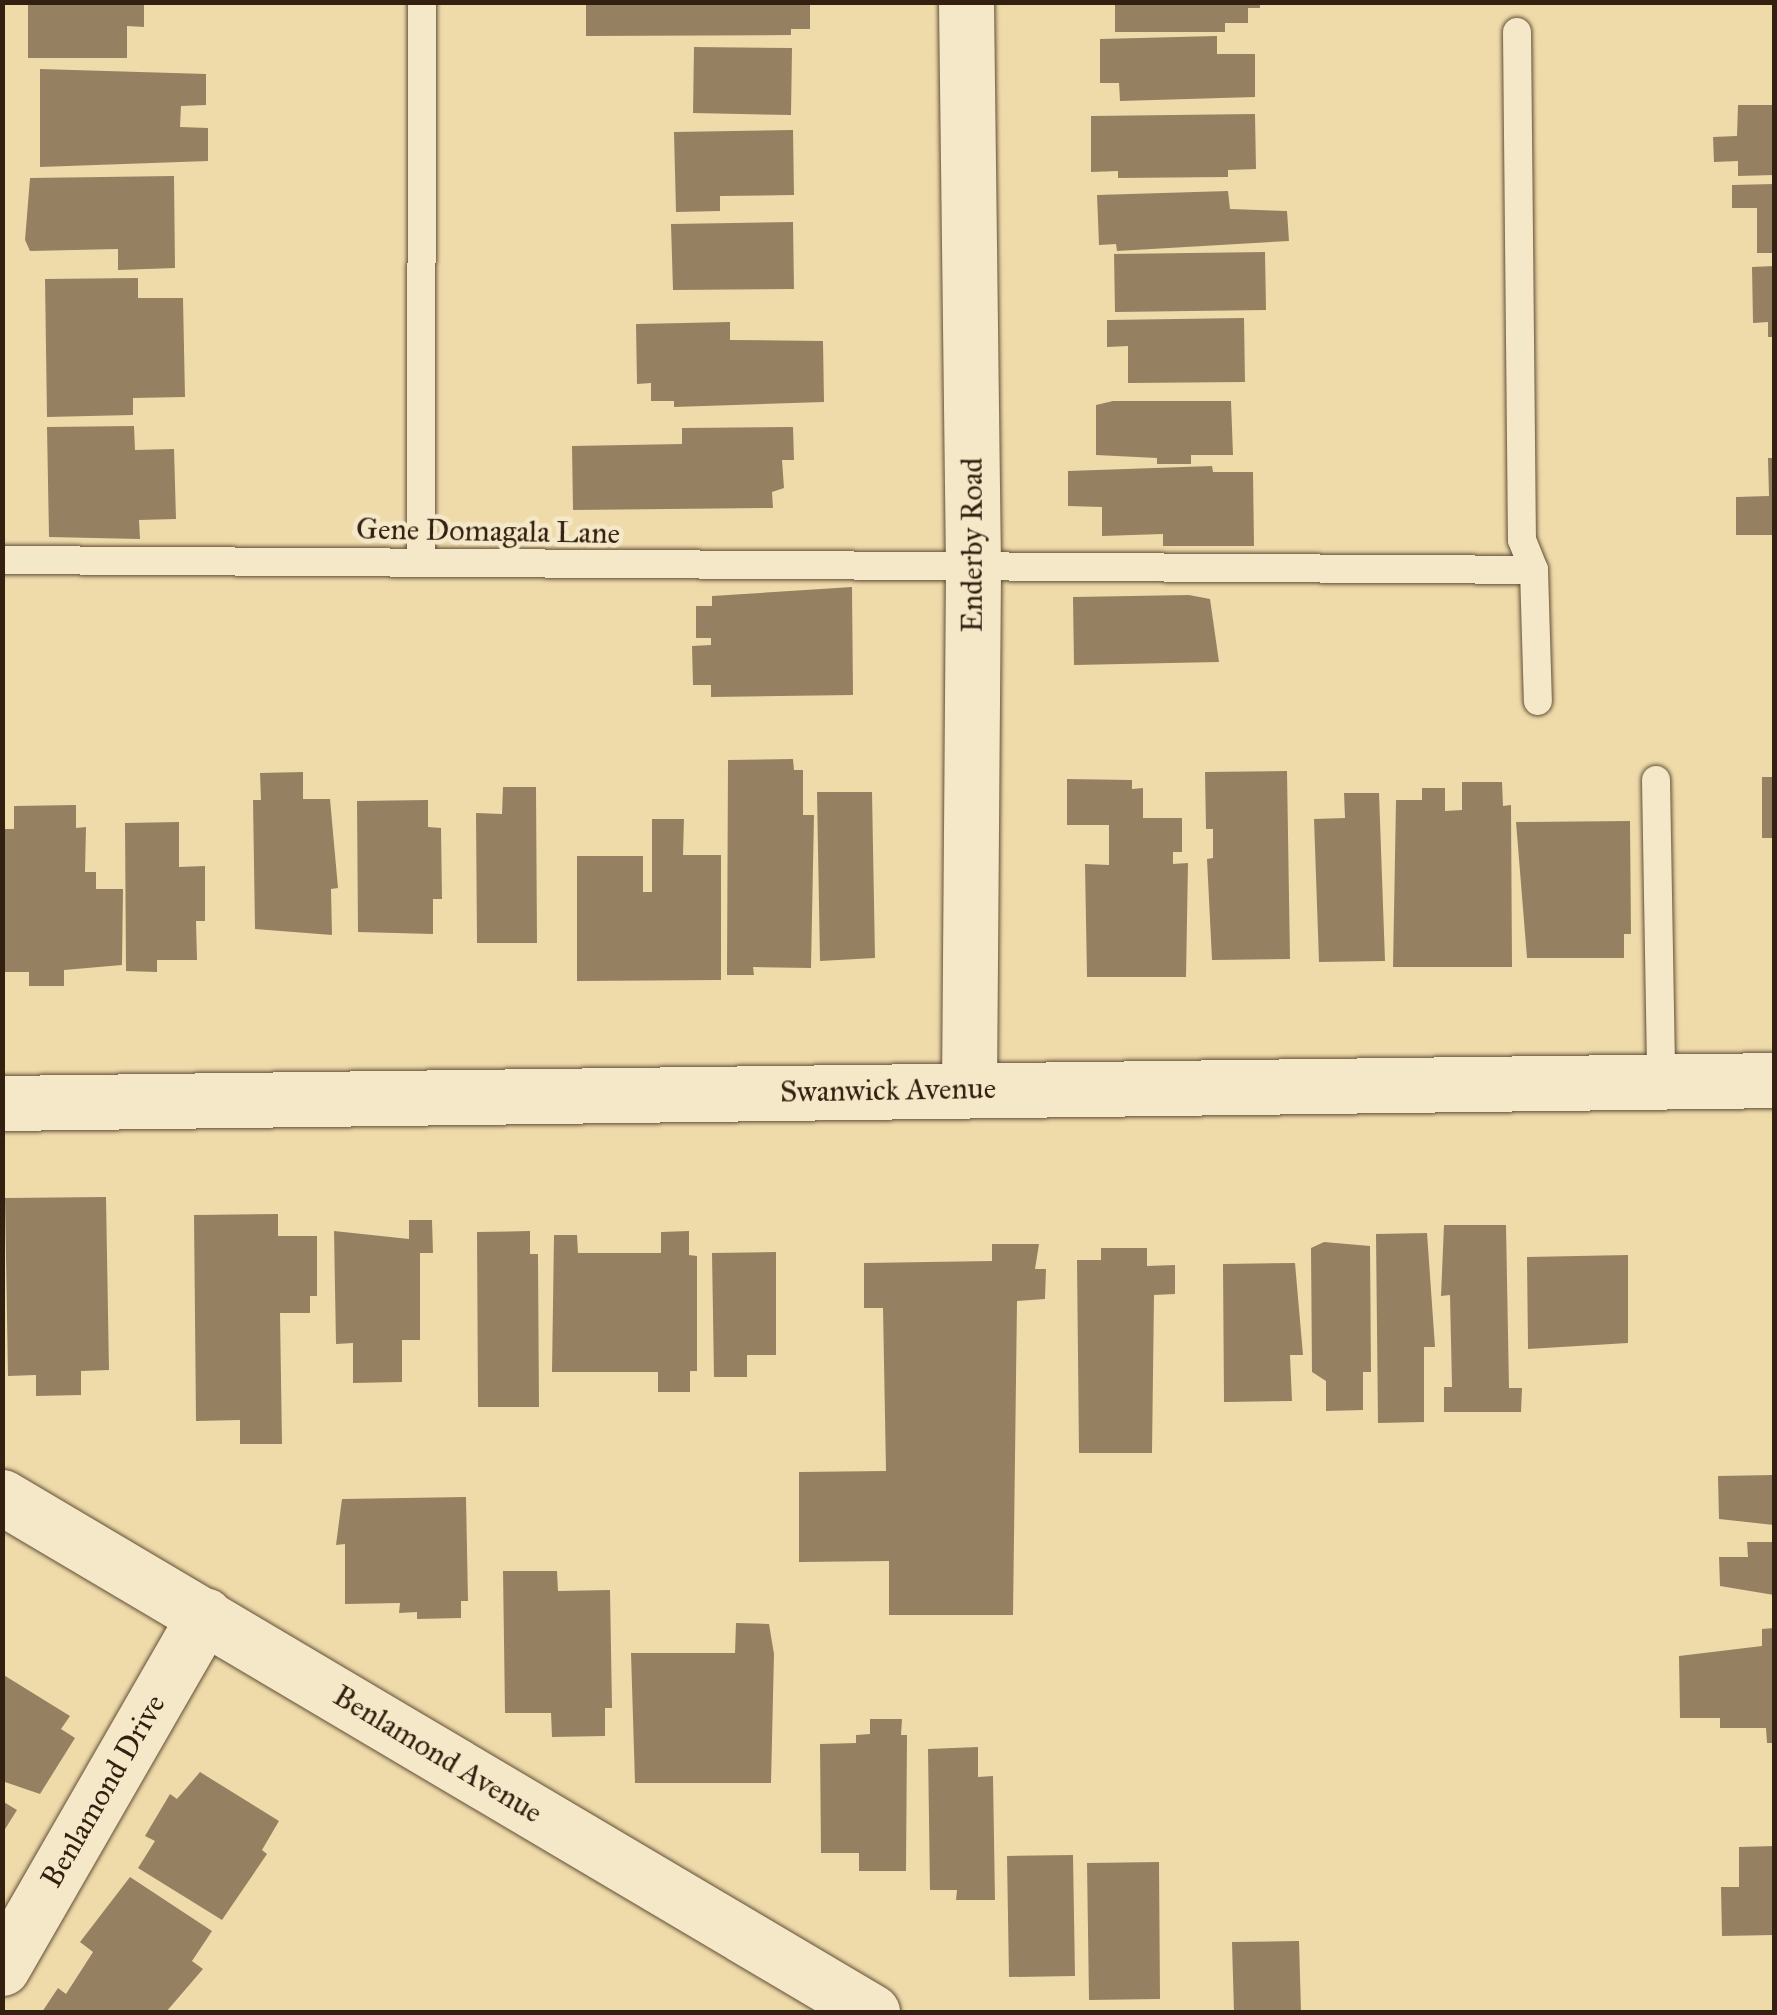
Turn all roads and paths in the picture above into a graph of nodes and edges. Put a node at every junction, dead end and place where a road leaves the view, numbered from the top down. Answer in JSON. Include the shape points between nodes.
{"nodes":[{"id":1,"x":422,"y":2,"type":"edge"},
{"id":2,"x":966,"y":2,"type":"edge"},
{"id":3,"x":1517,"y":32,"type":"dead end"},
{"id":4,"x":2,"y":560,"type":"edge"},
{"id":5,"x":421,"y":562,"type":"junction"},
{"id":6,"x":973,"y":570,"type":"junction"},
{"id":7,"x":1534,"y":570,"type":"junction"},
{"id":8,"x":1538,"y":701,"type":"dead end"},
{"id":9,"x":1656,"y":780,"type":"dead end"},
{"id":10,"x":1774,"y":1080,"type":"edge"},
{"id":11,"x":1660,"y":1082,"type":"junction"},
{"id":12,"x":968,"y":1088,"type":"junction"},
{"id":13,"x":2,"y":1103,"type":"edge"},
{"id":14,"x":2,"y":1497,"type":"edge"},
{"id":15,"x":205,"y":1615,"type":"junction"},
{"id":16,"x":2,"y":1968,"type":"edge"},
{"id":17,"x":872,"y":2012,"type":"edge"}],
"edges":[{"from":1,"to":5,"type":"lane"},
{"from":2,"to":6,"type":"street","name":"Enderby Road"},
{"from":3,"to":7,"type":"lane","via":[[1522,540]]},
{"from":4,"to":5,"type":"lane","name":"Gene Domagala Lane"},
{"from":5,"to":6,"type":"lane","name":"Gene Domagala Lane"},
{"from":6,"to":7,"type":"lane","name":"Gene Domagala Lane"},
{"from":6,"to":12,"type":"street","name":"Enderby Road"},
{"from":7,"to":8,"type":"lane"},
{"from":9,"to":11,"type":"lane"},
{"from":10,"to":11,"type":"street","name":"Swanwick Avenue"},
{"from":11,"to":12,"type":"street","name":"Swanwick Avenue"},
{"from":12,"to":13,"type":"street","name":"Swanwick Avenue"},
{"from":14,"to":15,"type":"street","name":"Benlamond Avenue"},
{"from":15,"to":16,"type":"street","name":"Benlamond Drive"},
{"from":15,"to":17,"type":"street","name":"Benlamond Avenue"}]}
